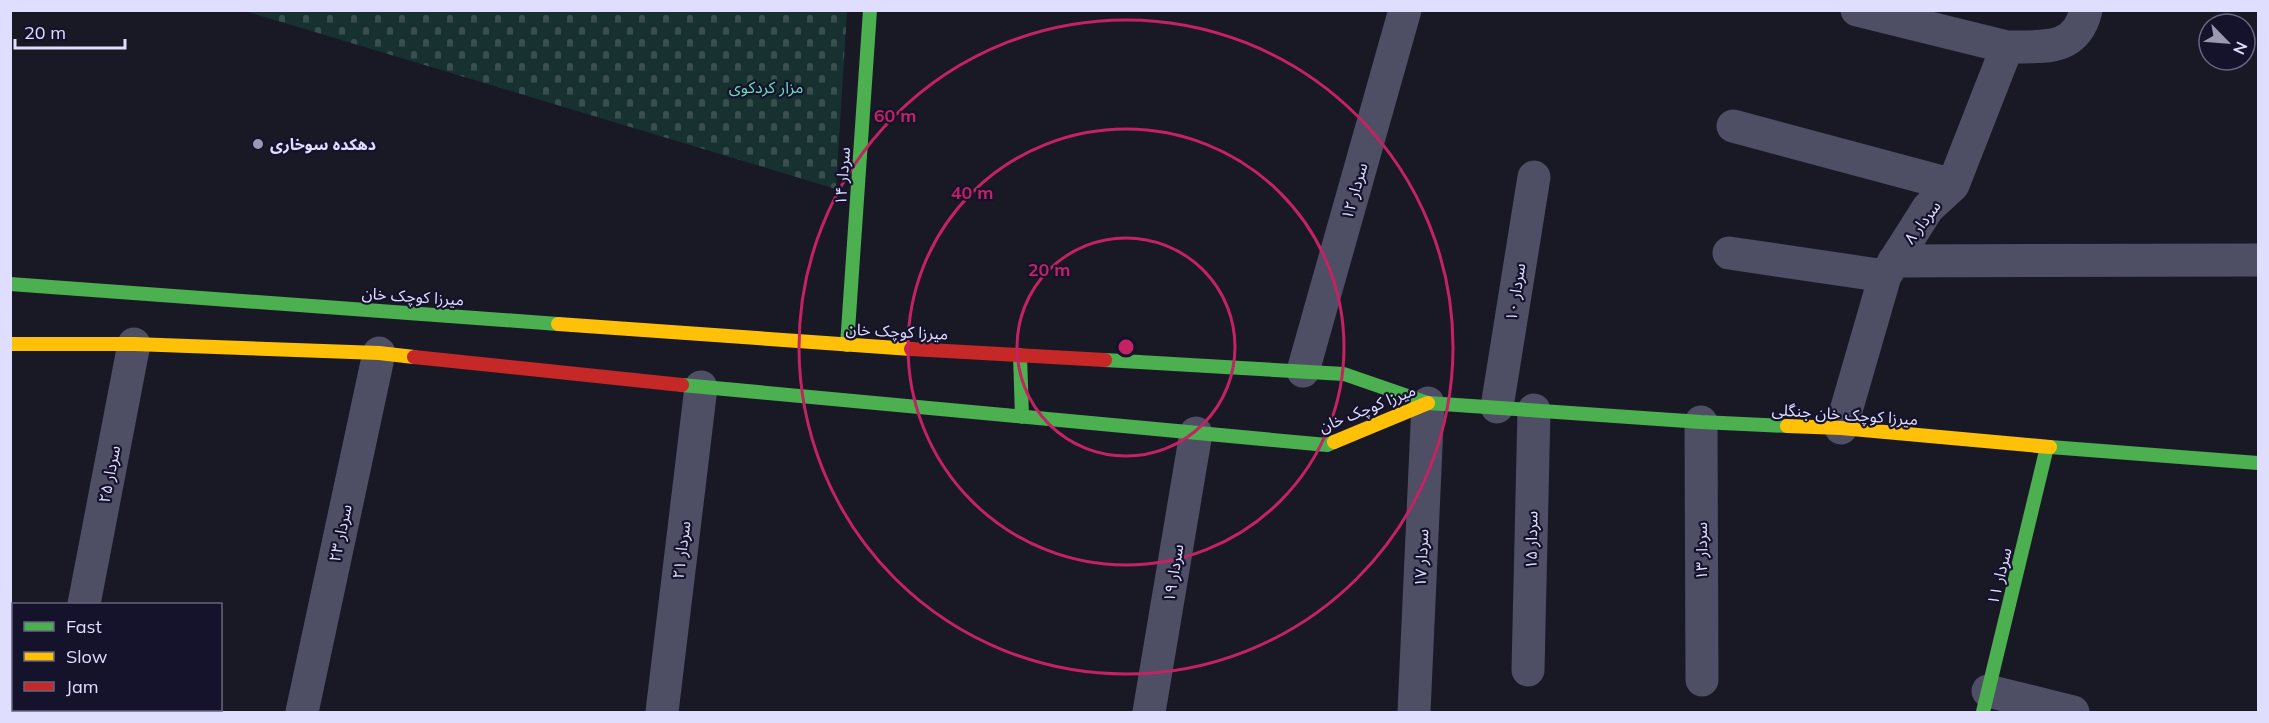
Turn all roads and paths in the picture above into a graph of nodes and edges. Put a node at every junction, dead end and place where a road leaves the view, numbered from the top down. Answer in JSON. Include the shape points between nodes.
{"nodes":[{"id":1,"x":870,"y":10,"type":"edge"},
{"id":2,"x":1405,"y":10,"type":"edge"},
{"id":3,"x":1857,"y":10,"type":"edge"},
{"id":4,"x":2086,"y":10,"type":"edge"},
{"id":5,"x":1902,"y":16,"type":"edge"},
{"id":6,"x":2007,"y":47,"type":"junction"},
{"id":7,"x":1733,"y":126,"type":"dead end"},
{"id":8,"x":1534,"y":177,"type":"dead end"},
{"id":9,"x":1953,"y":185,"type":"junction"},
{"id":10,"x":1729,"y":253,"type":"dead end"},
{"id":11,"x":2259,"y":260,"type":"edge"},
{"id":12,"x":1890,"y":268,"type":"junction"},
{"id":13,"x":10,"y":284,"type":"edge"},
{"id":14,"x":10,"y":344,"type":"edge"},
{"id":15,"x":134,"y":344,"type":"junction"},
{"id":16,"x":848,"y":345,"type":"junction"},
{"id":17,"x":379,"y":353,"type":"junction"},
{"id":18,"x":1020,"y":355,"type":"junction"},
{"id":19,"x":1303,"y":371,"type":"junction"},
{"id":20,"x":701,"y":387,"type":"junction"},
{"id":21,"x":1428,"y":403,"type":"junction"},
{"id":22,"x":1497,"y":407,"type":"junction"},
{"id":23,"x":1534,"y":410,"type":"junction"},
{"id":24,"x":1023,"y":417,"type":"junction"},
{"id":25,"x":1701,"y":422,"type":"junction"},
{"id":26,"x":1841,"y":428,"type":"junction"},
{"id":27,"x":1196,"y":433,"type":"junction"},
{"id":28,"x":2047,"y":447,"type":"junction"},
{"id":29,"x":2259,"y":463,"type":"edge"},
{"id":30,"x":84,"y":603,"type":"edge"},
{"id":31,"x":1528,"y":670,"type":"dead end"},
{"id":32,"x":1702,"y":680,"type":"dead end"},
{"id":33,"x":1986,"y":702,"type":"edge"},
{"id":34,"x":302,"y":712,"type":"edge"},
{"id":35,"x":662,"y":712,"type":"edge"},
{"id":36,"x":1149,"y":712,"type":"edge"},
{"id":37,"x":1414,"y":712,"type":"edge"},
{"id":38,"x":2073,"y":712,"type":"edge"}],
"edges":[{"from":1,"to":16,"type":"main road","name":"سردار ۱۴"},
{"from":2,"to":19,"type":"street","name":"سردار ۱۲"},
{"from":3,"to":5,"type":"street"},
{"from":4,"to":6,"type":"street","via":[[2073,37],[2058,45]]},
{"from":5,"to":6,"type":"street"},
{"from":6,"to":9,"type":"street","name":"سردار ۸"},
{"from":7,"to":9,"type":"street"},
{"from":8,"to":22,"type":"street","name":"سردار ۱۰"},
{"from":9,"to":12,"type":"street","name":"سردار ۸","via":[[1928,208]]},
{"from":10,"to":12,"type":"street"},
{"from":11,"to":12,"type":"street"},
{"from":12,"to":26,"type":"street","name":"سردار ۸"},
{"from":13,"to":16,"type":"main road","name":"میرزا کوچک خان"},
{"from":14,"to":15,"type":"main road","name":"میرزا کوچک خان"},
{"from":15,"to":17,"type":"main road","name":"میرزا کوچک خان"},
{"from":15,"to":30,"type":"street","name":"سردار ۲۵"},
{"from":16,"to":18,"type":"main road","name":"میرزا کوچک خان"},
{"from":17,"to":20,"type":"main road","name":"میرزا کوچک خان"},
{"from":17,"to":34,"type":"street","name":"سردار ۲۳"},
{"from":18,"to":19,"type":"main road","name":"میرزا کوچک خان"},
{"from":18,"to":24,"type":"main road"},
{"from":19,"to":21,"type":"main road","name":"میرزا کوچک خان","via":[[1344,374]]},
{"from":20,"to":24,"type":"main road","name":"میرزا کوچک خان"},
{"from":20,"to":35,"type":"street","name":"سردار ۲۱"},
{"from":21,"to":22,"type":"main road","name":"میرزا کوچک خان جنگلی"},
{"from":21,"to":27,"type":"main road","name":"میرزا کوچک خان","via":[[1327,445]]},
{"from":21,"to":37,"type":"street","name":"سردار ۱۷"},
{"from":22,"to":23,"type":"main road","name":"میرزا کوچک خان جنگلی"},
{"from":23,"to":25,"type":"main road","name":"میرزا کوچک خان جنگلی"},
{"from":23,"to":31,"type":"street","name":"سردار ۱۵"},
{"from":24,"to":27,"type":"main road","name":"میرزا کوچک خان"},
{"from":25,"to":26,"type":"main road","name":"میرزا کوچک خان جنگلی"},
{"from":25,"to":32,"type":"street","name":"سردار ۱۳"},
{"from":26,"to":28,"type":"main road","name":"میرزا کوچک خان جنگلی"},
{"from":27,"to":36,"type":"street","name":"سردار ۱۹"},
{"from":28,"to":29,"type":"main road","name":"میرزا کوچک خان جنگلی"},
{"from":28,"to":33,"type":"main road","name":"سردار ۱۱"},
{"from":33,"to":38,"type":"street"}]}
